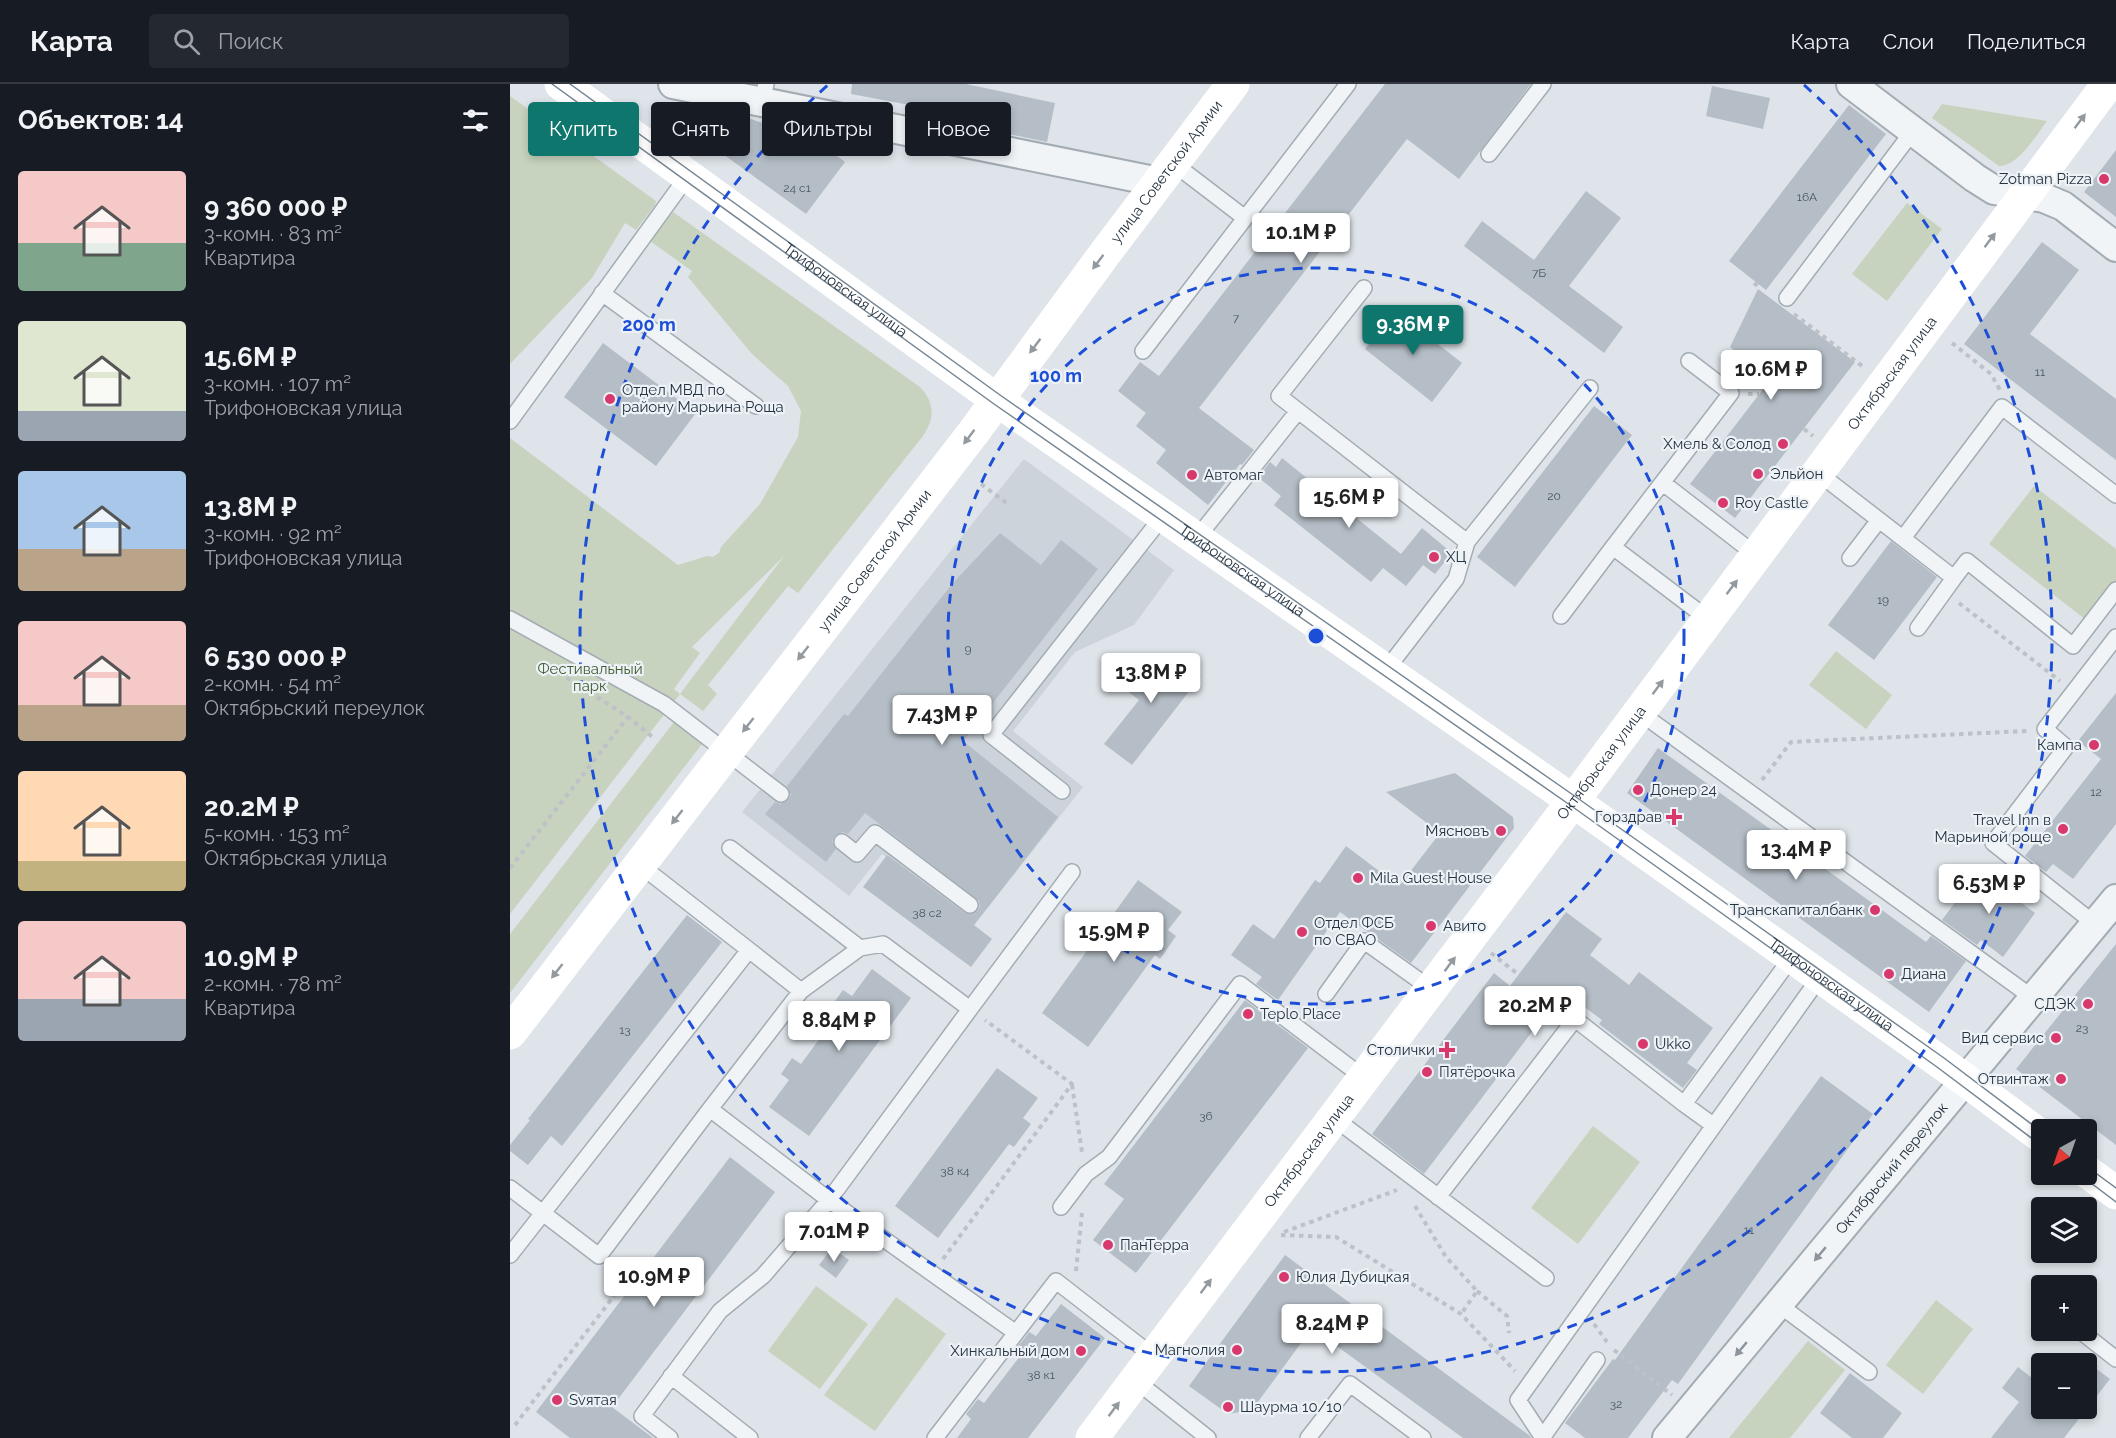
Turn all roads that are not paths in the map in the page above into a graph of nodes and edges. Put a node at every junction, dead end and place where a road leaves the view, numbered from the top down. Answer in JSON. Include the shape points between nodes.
{"nodes":[{"id":1,"x":561,"y":84,"type":"edge"},
{"id":2,"x":673,"y":84,"type":"edge"},
{"id":3,"x":1233,"y":84,"type":"edge"},
{"id":4,"x":1348,"y":84,"type":"edge"},
{"id":5,"x":1543,"y":84,"type":"edge"},
{"id":6,"x":1851,"y":84,"type":"edge"},
{"id":7,"x":2108,"y":84,"type":"edge"},
{"id":8,"x":764,"y":93,"type":"edge"},
{"id":9,"x":1913,"y":131,"type":"junction"},
{"id":10,"x":1489,"y":154,"type":"dead end"},
{"id":11,"x":1166,"y":173,"type":"junction"},
{"id":12,"x":687,"y":177,"type":"junction"},
{"id":13,"x":2024,"y":195,"type":"junction"},
{"id":14,"x":1245,"y":218,"type":"junction"},
{"id":15,"x":2116,"y":247,"type":"edge"},
{"id":16,"x":1364,"y":288,"type":"dead end"},
{"id":17,"x":602,"y":293,"type":"junction"},
{"id":18,"x":1790,"y":305,"type":"road end"},
{"id":19,"x":1143,"y":351,"type":"dead end"},
{"id":20,"x":1689,"y":361,"type":"dead end"},
{"id":21,"x":1590,"y":388,"type":"dead end"},
{"id":22,"x":997,"y":400,"type":"junction"},
{"id":23,"x":756,"y":406,"type":"dead end"},
{"id":24,"x":1298,"y":411,"type":"junction"},
{"id":25,"x":510,"y":421,"type":"edge"},
{"id":26,"x":1817,"y":472,"type":"junction"},
{"id":27,"x":1663,"y":483,"type":"junction"},
{"id":28,"x":2116,"y":495,"type":"edge"},
{"id":29,"x":1163,"y":516,"type":"junction"},
{"id":30,"x":1879,"y":520,"type":"junction"},
{"id":31,"x":1903,"y":538,"type":"junction"},
{"id":32,"x":1196,"y":539,"type":"junction"},
{"id":33,"x":1467,"y":542,"type":"junction"},
{"id":34,"x":1613,"y":548,"type":"junction"},
{"id":35,"x":1756,"y":555,"type":"junction"},
{"id":36,"x":1850,"y":558,"type":"dead end"},
{"id":37,"x":1954,"y":578,"type":"junction"},
{"id":38,"x":2116,"y":590,"type":"edge"},
{"id":39,"x":1561,"y":616,"type":"dead end"},
{"id":40,"x":510,"y":619,"type":"edge"},
{"id":41,"x":1708,"y":619,"type":"junction"},
{"id":42,"x":1918,"y":628,"type":"dead end"},
{"id":43,"x":2116,"y":637,"type":"edge"},
{"id":44,"x":1386,"y":670,"type":"junction"},
{"id":45,"x":1639,"y":712,"type":"junction"},
{"id":46,"x":727,"y":752,"type":"junction"},
{"id":47,"x":1062,"y":791,"type":"dead end"},
{"id":48,"x":780,"y":794,"type":"dead end"},
{"id":49,"x":1573,"y":801,"type":"junction"},
{"id":50,"x":842,"y":842,"type":"dead end"},
{"id":51,"x":730,"y":848,"type":"dead end"},
{"id":52,"x":640,"y":865,"type":"junction"},
{"id":53,"x":1072,"y":872,"type":"dead end"},
{"id":54,"x":2116,"y":899,"type":"edge"},
{"id":55,"x":970,"y":905,"type":"dead end"},
{"id":56,"x":2095,"y":924,"type":"junction"},
{"id":57,"x":860,"y":948,"type":"junction"},
{"id":58,"x":749,"y":951,"type":"junction"},
{"id":59,"x":1792,"y":957,"type":"junction"},
{"id":60,"x":1820,"y":977,"type":"junction"},
{"id":61,"x":1431,"y":989,"type":"junction"},
{"id":62,"x":801,"y":991,"type":"junction"},
{"id":63,"x":1326,"y":994,"type":"dead end"},
{"id":64,"x":2033,"y":998,"type":"junction"},
{"id":65,"x":970,"y":1009,"type":"junction"},
{"id":66,"x":510,"y":1032,"type":"edge"},
{"id":67,"x":1364,"y":1078,"type":"junction"},
{"id":68,"x":1964,"y":1079,"type":"junction"},
{"id":69,"x":1684,"y":1104,"type":"junction"},
{"id":70,"x":710,"y":1109,"type":"junction"},
{"id":71,"x":1334,"y":1118,"type":"junction"},
{"id":72,"x":1713,"y":1125,"type":"junction"},
{"id":73,"x":2031,"y":1129,"type":"edge"},
{"id":74,"x":2097,"y":1179,"type":"edge"},
{"id":75,"x":510,"y":1188,"type":"edge"},
{"id":76,"x":2116,"y":1193,"type":"edge"},
{"id":77,"x":1438,"y":1197,"type":"junction"},
{"id":78,"x":829,"y":1200,"type":"junction"},
{"id":79,"x":1061,"y":1207,"type":"dead end"},
{"id":80,"x":543,"y":1213,"type":"junction"},
{"id":81,"x":510,"y":1255,"type":"edge"},
{"id":82,"x":1546,"y":1278,"type":"dead end"},
{"id":83,"x":1778,"y":1304,"type":"junction"},
{"id":84,"x":1016,"y":1333,"type":"junction"},
{"id":85,"x":2093,"y":1341,"type":"edge"},
{"id":86,"x":2116,"y":1359,"type":"edge"},
{"id":87,"x":1597,"y":1360,"type":"dead end"},
{"id":88,"x":1144,"y":1368,"type":"junction"},
{"id":89,"x":1869,"y":1372,"type":"dead end"},
{"id":90,"x":671,"y":1376,"type":"junction"},
{"id":91,"x":1188,"y":1432,"type":"edge"},
{"id":92,"x":670,"y":1438,"type":"edge"},
{"id":93,"x":750,"y":1438,"type":"edge"},
{"id":94,"x":935,"y":1438,"type":"edge"},
{"id":95,"x":1092,"y":1438,"type":"edge"},
{"id":96,"x":1208,"y":1438,"type":"edge"},
{"id":97,"x":1308,"y":1438,"type":"edge"},
{"id":98,"x":1423,"y":1438,"type":"edge"},
{"id":99,"x":1542,"y":1438,"type":"edge"},
{"id":100,"x":1667,"y":1438,"type":"edge"}],
"edges":[{"from":1,"to":12,"type":"street","name":"Трифоновская улица"},
{"from":2,"to":8,"type":"street"},
{"from":3,"to":11,"type":"street","name":"улица Советской Армии"},
{"from":4,"to":14,"type":"lane"},
{"from":5,"to":10,"type":"lane"},
{"from":6,"to":9,"type":"street"},
{"from":13,"to":7,"type":"street","name":"Октябрьская улица","one_way":true},
{"from":8,"to":11,"type":"street"},
{"from":9,"to":13,"type":"street","via":[[1994,189]]},
{"from":9,"to":18,"type":"lane"},
{"from":11,"to":14,"type":"lane"},
{"from":11,"to":22,"type":"street","name":"улица Советской Армии","one_way":true},
{"from":12,"to":17,"type":"lane"},
{"from":12,"to":22,"type":"street","name":"Трифоновская улица"},
{"from":13,"to":15,"type":"street","via":[[2063,206]]},
{"from":26,"to":13,"type":"street","name":"Октябрьская улица","one_way":true},
{"from":14,"to":19,"type":"lane"},
{"from":16,"to":24,"type":"lane","via":[[1279,396]]},
{"from":17,"to":23,"type":"lane"},
{"from":17,"to":25,"type":"lane"},
{"from":20,"to":27,"type":"lane","via":[[1731,393]]},
{"from":21,"to":33,"type":"lane"},
{"from":22,"to":29,"type":"street","name":"Трифоновская улица"},
{"from":22,"to":46,"type":"street","name":"улица Советской Армии","one_way":true},
{"from":24,"to":32,"type":"lane"},
{"from":24,"to":33,"type":"lane"},
{"from":26,"to":30,"type":"lane"},
{"from":26,"to":35,"type":"street","name":"Октябрьская улица"},
{"from":27,"to":34,"type":"lane"},
{"from":27,"to":35,"type":"lane"},
{"from":28,"to":31,"type":"lane","via":[[2002,407]]},
{"from":29,"to":32,"type":"street","name":"Трифоновская улица"},
{"from":29,"to":47,"type":"lane","via":[[991,735]]},
{"from":30,"to":31,"type":"lane"},
{"from":30,"to":36,"type":"lane"},
{"from":31,"to":37,"type":"lane"},
{"from":32,"to":44,"type":"street","name":"Трифоновская улица"},
{"from":33,"to":44,"type":"lane","via":[[1456,579]]},
{"from":34,"to":39,"type":"lane"},
{"from":34,"to":41,"type":"lane"},
{"from":41,"to":35,"type":"street","name":"Октябрьская улица","one_way":true},
{"from":37,"to":38,"type":"lane","via":[[1967,561],[2073,646]]},
{"from":37,"to":42,"type":"lane"},
{"from":40,"to":46,"type":"lane","via":[[664,704]]},
{"from":45,"to":41,"type":"street","name":"Октябрьская улица","one_way":true},
{"from":43,"to":56,"type":"lane","via":[[2045,729],[2066,747],[1993,843]]},
{"from":44,"to":49,"type":"street","name":"Трифоновская улица"},
{"from":45,"to":49,"type":"street","name":"Октябрьская улица"},
{"from":45,"to":64,"type":"lane"},
{"from":46,"to":48,"type":"lane"},
{"from":46,"to":52,"type":"street","name":"улица Советской Армии","one_way":true},
{"from":49,"to":59,"type":"street","name":"Трифоновская улица"},
{"from":61,"to":49,"type":"street","name":"Октябрьская улица","one_way":true},
{"from":50,"to":55,"type":"lane","via":[[857,854],[874,833]]},
{"from":51,"to":57,"type":"lane"},
{"from":52,"to":58,"type":"lane"},
{"from":52,"to":66,"type":"street","name":"улица Советской Армии","one_way":true},
{"from":53,"to":65,"type":"lane"},
{"from":54,"to":56,"type":"street","name":"Октябрьский переулок"},
{"from":56,"to":64,"type":"street","name":"Октябрьский переулок"},
{"from":57,"to":62,"type":"lane"},
{"from":57,"to":65,"type":"lane","via":[[882,944]]},
{"from":58,"to":62,"type":"lane"},
{"from":58,"to":80,"type":"lane"},
{"from":59,"to":60,"type":"street","name":"Трифоновская улица"},
{"from":59,"to":69,"type":"lane"},
{"from":60,"to":68,"type":"street","name":"Трифоновская улица"},
{"from":60,"to":72,"type":"lane"},
{"from":61,"to":63,"type":"lane","via":[[1364,941]]},
{"from":61,"to":67,"type":"street","name":"Октябрьская улица"},
{"from":62,"to":70,"type":"lane"},
{"from":64,"to":68,"type":"street","name":"Октябрьский переулок"},
{"from":65,"to":78,"type":"lane"},
{"from":67,"to":71,"type":"street","name":"Октябрьская улица"},
{"from":67,"to":79,"type":"lane","via":[[1240,984],[1109,1157],[1086,1174]]},
{"from":68,"to":73,"type":"street","name":"Трифоновская улица"},
{"from":68,"to":83,"type":"street","name":"Октябрьский переулок","one_way":true},
{"from":69,"to":72,"type":"lane"},
{"from":69,"to":77,"type":"lane","via":[[1575,1018]]},
{"from":70,"to":78,"type":"lane"},
{"from":70,"to":80,"type":"lane","via":[[599,1256]]},
{"from":71,"to":77,"type":"lane","via":[[1411,1184]]},
{"from":88,"to":71,"type":"street","name":"Октябрьская улица","one_way":true},
{"from":72,"to":99,"type":"lane","via":[[1518,1400]]},
{"from":74,"to":76,"type":"street"},
{"from":75,"to":80,"type":"lane"},
{"from":77,"to":82,"type":"lane"},
{"from":78,"to":84,"type":"lane"},
{"from":78,"to":90,"type":"lane","via":[[764,1276],[720,1311]]},
{"from":80,"to":81,"type":"lane"},
{"from":83,"to":89,"type":"lane"},
{"from":83,"to":100,"type":"street","name":"Октябрьский переулок","one_way":true},
{"from":84,"to":88,"type":"lane","via":[[1056,1281]]},
{"from":84,"to":94,"type":"lane"},
{"from":85,"to":86,"type":"lane"},
{"from":87,"to":99,"type":"lane"},
{"from":88,"to":91,"type":"lane"},
{"from":95,"to":88,"type":"street","name":"Октябрьская улица","one_way":true},
{"from":90,"to":92,"type":"lane","via":[[642,1416]]},
{"from":90,"to":93,"type":"lane"},
{"from":91,"to":96,"type":"lane"},
{"from":97,"to":98,"type":"lane","via":[[1350,1384]]}]}
